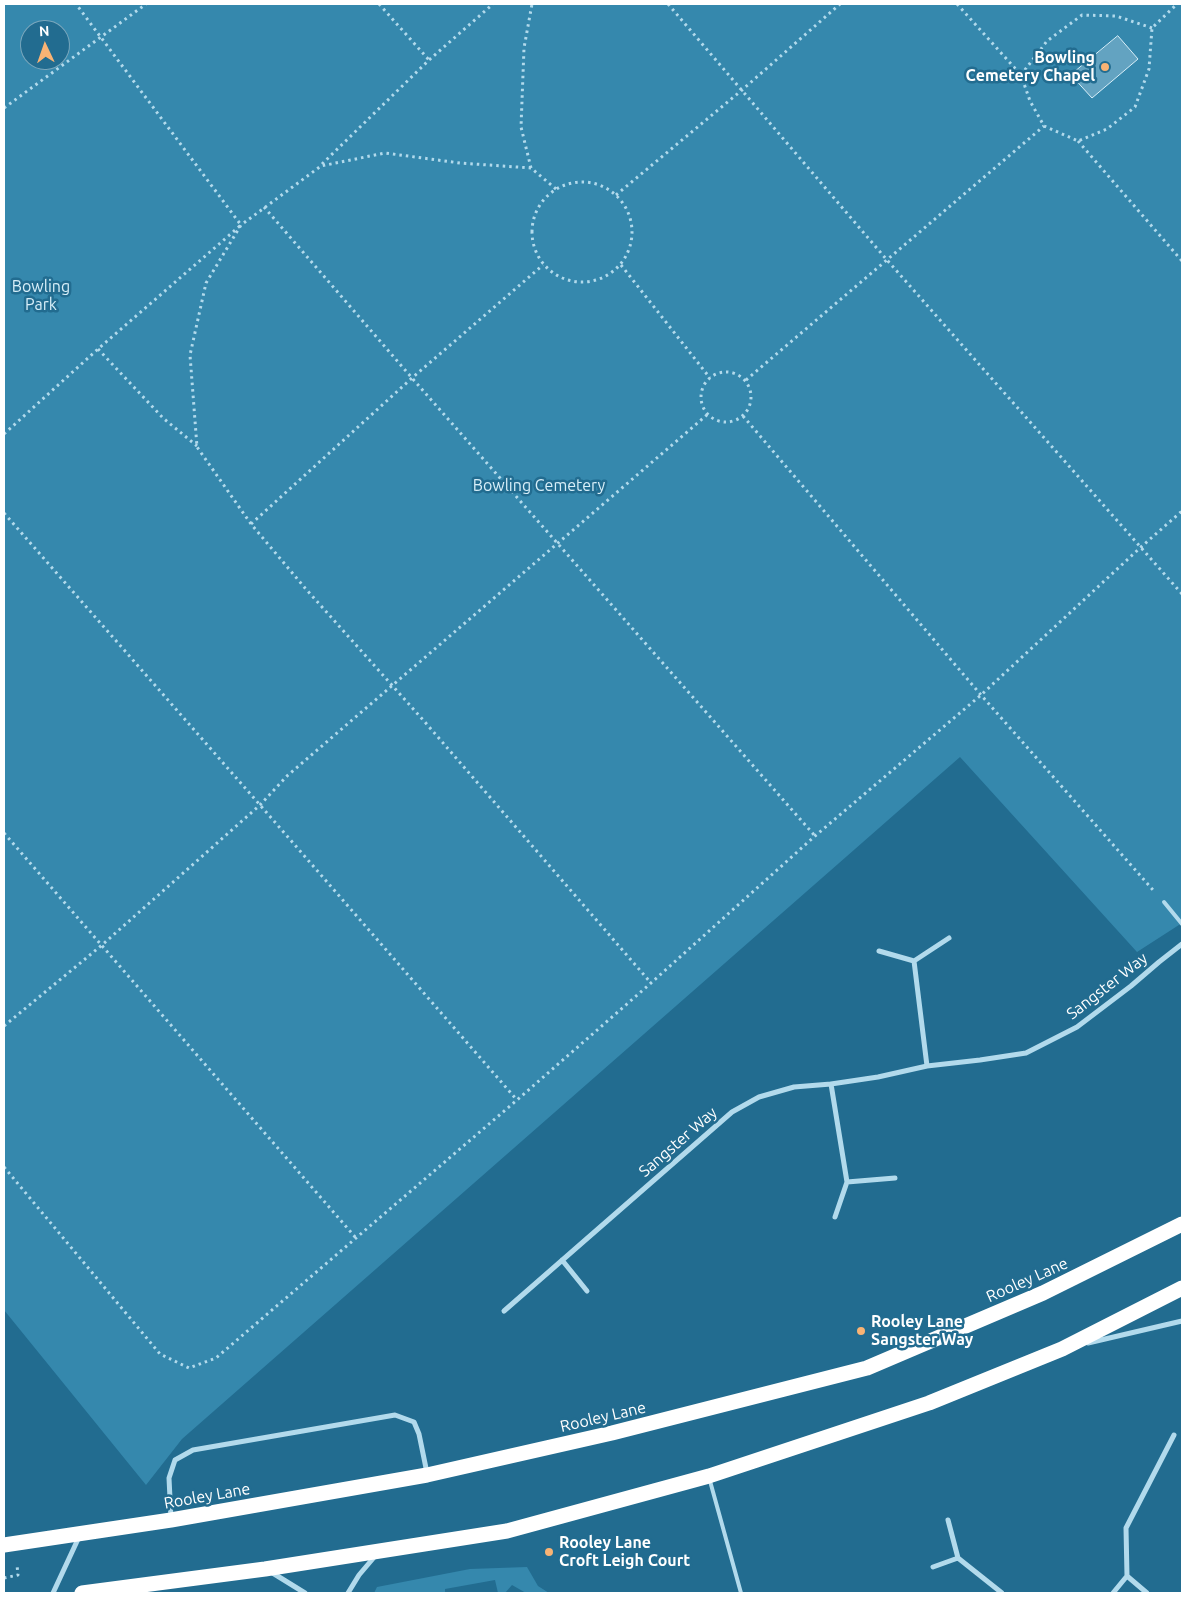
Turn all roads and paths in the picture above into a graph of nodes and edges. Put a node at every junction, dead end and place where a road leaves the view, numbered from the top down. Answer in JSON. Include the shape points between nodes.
{"nodes":[{"id":1,"x":76,"y":4,"type":"edge"},
{"id":2,"x":146,"y":4,"type":"edge"},
{"id":3,"x":379,"y":4,"type":"edge"},
{"id":4,"x":493,"y":4,"type":"edge"},
{"id":5,"x":532,"y":4,"type":"edge"},
{"id":6,"x":668,"y":4,"type":"edge"},
{"id":7,"x":840,"y":4,"type":"edge"},
{"id":8,"x":957,"y":4,"type":"edge"},
{"id":9,"x":1177,"y":4,"type":"edge"},
{"id":10,"x":1152,"y":28,"type":"junction"},
{"id":11,"x":100,"y":38,"type":"junction"},
{"id":12,"x":429,"y":60,"type":"junction"},
{"id":13,"x":1021,"y":75,"type":"junction"},
{"id":14,"x":742,"y":90,"type":"junction"},
{"id":15,"x":4,"y":108,"type":"edge"},
{"id":16,"x":1044,"y":126,"type":"junction"},
{"id":17,"x":1078,"y":141,"type":"junction"},
{"id":18,"x":321,"y":166,"type":"junction"},
{"id":19,"x":531,"y":168,"type":"junction"},
{"id":20,"x":556,"y":189,"type":"junction"},
{"id":21,"x":616,"y":195,"type":"junction"},
{"id":22,"x":264,"y":207,"type":"junction"},
{"id":23,"x":241,"y":225,"type":"junction"},
{"id":24,"x":887,"y":260,"type":"junction"},
{"id":25,"x":1182,"y":260,"type":"edge"},
{"id":26,"x":543,"y":265,"type":"junction"},
{"id":27,"x":621,"y":265,"type":"junction"},
{"id":28,"x":98,"y":349,"type":"junction"},
{"id":29,"x":412,"y":378,"type":"junction"},
{"id":30,"x":710,"y":378,"type":"junction"},
{"id":31,"x":746,"y":380,"type":"junction"},
{"id":32,"x":708,"y":414,"type":"junction"},
{"id":33,"x":743,"y":416,"type":"junction"},
{"id":34,"x":4,"y":434,"type":"edge"},
{"id":35,"x":197,"y":447,"type":"junction"},
{"id":36,"x":1182,"y":511,"type":"edge"},
{"id":37,"x":4,"y":513,"type":"edge"},
{"id":38,"x":251,"y":524,"type":"junction"},
{"id":39,"x":558,"y":543,"type":"junction"},
{"id":40,"x":1140,"y":548,"type":"junction"},
{"id":41,"x":1182,"y":594,"type":"edge"},
{"id":42,"x":393,"y":685,"type":"junction"},
{"id":43,"x":981,"y":695,"type":"junction"},
{"id":44,"x":260,"y":804,"type":"junction"},
{"id":45,"x":4,"y":833,"type":"edge"},
{"id":46,"x":815,"y":836,"type":"junction"},
{"id":47,"x":1164,"y":902,"type":"joint"},
{"id":48,"x":1182,"y":924,"type":"edge"},
{"id":49,"x":949,"y":938,"type":"dead end"},
{"id":50,"x":1182,"y":944,"type":"edge"},
{"id":51,"x":102,"y":945,"type":"junction"},
{"id":52,"x":879,"y":951,"type":"dead end"},
{"id":53,"x":914,"y":961,"type":"junction"},
{"id":54,"x":651,"y":983,"type":"junction"},
{"id":55,"x":4,"y":1026,"type":"edge"},
{"id":56,"x":926,"y":1066,"type":"junction"},
{"id":57,"x":831,"y":1084,"type":"junction"},
{"id":58,"x":517,"y":1100,"type":"junction"},
{"id":59,"x":4,"y":1167,"type":"edge"},
{"id":60,"x":895,"y":1178,"type":"dead end"},
{"id":61,"x":847,"y":1182,"type":"junction"},
{"id":62,"x":835,"y":1217,"type":"dead end"},
{"id":63,"x":1182,"y":1224,"type":"edge"},
{"id":64,"x":356,"y":1238,"type":"junction"},
{"id":65,"x":562,"y":1260,"type":"junction"},
{"id":66,"x":1182,"y":1288,"type":"edge"},
{"id":67,"x":587,"y":1292,"type":"dead end"},
{"id":68,"x":504,"y":1310,"type":"dead end"},
{"id":69,"x":1182,"y":1321,"type":"edge"},
{"id":70,"x":1062,"y":1349,"type":"junction"},
{"id":71,"x":1174,"y":1435,"type":"dead end"},
{"id":72,"x":427,"y":1475,"type":"junction"},
{"id":73,"x":709,"y":1476,"type":"junction"},
{"id":74,"x":171,"y":1520,"type":"junction"},
{"id":75,"x":948,"y":1520,"type":"dead end"},
{"id":76,"x":81,"y":1533,"type":"junction"},
{"id":77,"x":4,"y":1545,"type":"edge"},
{"id":78,"x":380,"y":1550,"type":"junction"},
{"id":79,"x":958,"y":1558,"type":"junction"},
{"id":80,"x":933,"y":1568,"type":"dead end"},
{"id":81,"x":266,"y":1569,"type":"junction"},
{"id":82,"x":1127,"y":1576,"type":"junction"},
{"id":83,"x":111,"y":1592,"type":"edge"},
{"id":84,"x":53,"y":1593,"type":"edge"},
{"id":85,"x":82,"y":1593,"type":"edge"},
{"id":86,"x":304,"y":1593,"type":"edge"},
{"id":87,"x":348,"y":1593,"type":"edge"},
{"id":88,"x":741,"y":1593,"type":"edge"},
{"id":89,"x":1002,"y":1593,"type":"edge"},
{"id":90,"x":1113,"y":1593,"type":"edge"},
{"id":91,"x":1147,"y":1593,"type":"edge"}],
"edges":[{"from":1,"to":11,"type":"path"},
{"from":2,"to":11,"type":"path"},
{"from":3,"to":12,"type":"path"},
{"from":4,"to":12,"type":"path"},
{"from":5,"to":19,"type":"path","via":[[524,48],[521,127]]},
{"from":6,"to":14,"type":"path"},
{"from":7,"to":14,"type":"path"},
{"from":8,"to":13,"type":"path"},
{"from":9,"to":10,"type":"path"},
{"from":10,"to":13,"type":"path","via":[[1116,16],[1082,15],[1047,42]]},
{"from":10,"to":17,"type":"path","via":[[1149,69],[1136,107],[1107,129]]},
{"from":11,"to":15,"type":"path"},
{"from":11,"to":23,"type":"path"},
{"from":12,"to":18,"type":"path"},
{"from":13,"to":16,"type":"path"},
{"from":14,"to":21,"type":"path"},
{"from":14,"to":24,"type":"path"},
{"from":16,"to":17,"type":"path"},
{"from":16,"to":24,"type":"path"},
{"from":17,"to":25,"type":"path"},
{"from":18,"to":19,"type":"path","via":[[385,153]]},
{"from":18,"to":22,"type":"path"},
{"from":19,"to":20,"type":"path"},
{"from":20,"to":21,"type":"path","via":[[571,183],[587,182],[603,186]]},
{"from":20,"to":26,"type":"path","via":[[543,200],[534,216],[534,249]]},
{"from":21,"to":27,"type":"path","via":[[632,221],[633,237]]},
{"from":22,"to":23,"type":"path"},
{"from":22,"to":29,"type":"path"},
{"from":23,"to":28,"type":"path"},
{"from":23,"to":35,"type":"path","via":[[206,283],[190,354]]},
{"from":24,"to":31,"type":"path"},
{"from":24,"to":40,"type":"path"},
{"from":26,"to":27,"type":"path","via":[[567,281],[582,283],[610,275]]},
{"from":26,"to":29,"type":"path"},
{"from":27,"to":30,"type":"path"},
{"from":28,"to":34,"type":"path"},
{"from":28,"to":35,"type":"path","via":[[163,418]]},
{"from":29,"to":38,"type":"path"},
{"from":29,"to":39,"type":"path"},
{"from":30,"to":31,"type":"path","via":[[732,372]]},
{"from":30,"to":32,"type":"path","via":[[701,400]]},
{"from":31,"to":33,"type":"path","via":[[751,402]]},
{"from":32,"to":33,"type":"path","via":[[714,419],[729,422]]},
{"from":32,"to":39,"type":"path"},
{"from":33,"to":43,"type":"path"},
{"from":35,"to":38,"type":"path"},
{"from":36,"to":40,"type":"path"},
{"from":37,"to":44,"type":"path"},
{"from":38,"to":42,"type":"path"},
{"from":39,"to":42,"type":"path"},
{"from":39,"to":46,"type":"path"},
{"from":40,"to":41,"type":"path"},
{"from":40,"to":43,"type":"path"},
{"from":42,"to":44,"type":"path"},
{"from":42,"to":54,"type":"path"},
{"from":43,"to":46,"type":"path"},
{"from":43,"to":47,"type":"path"},
{"from":44,"to":51,"type":"path"},
{"from":44,"to":58,"type":"path"},
{"from":45,"to":51,"type":"path"},
{"from":46,"to":54,"type":"path"},
{"from":47,"to":48,"type":"lane"},
{"from":49,"to":53,"type":"street"},
{"from":50,"to":56,"type":"street","name":"Sangster Way","via":[[1077,1027],[1026,1053]]},
{"from":51,"to":55,"type":"path"},
{"from":51,"to":64,"type":"path"},
{"from":52,"to":53,"type":"street"},
{"from":53,"to":56,"type":"street"},
{"from":54,"to":58,"type":"path"},
{"from":56,"to":57,"type":"street","name":"Sangster Way"},
{"from":57,"to":61,"type":"street"},
{"from":57,"to":65,"type":"street","name":"Sangster Way","via":[[794,1087],[758,1097],[732,1112]]},
{"from":58,"to":64,"type":"path"},
{"from":59,"to":64,"type":"path","via":[[160,1354],[190,1368],[216,1358]]},
{"from":60,"to":61,"type":"street"},
{"from":61,"to":62,"type":"street"},
{"from":63,"to":72,"type":"highway","name":"Rooley Lane","via":[[1043,1293],[867,1368],[622,1431]]},
{"from":65,"to":67,"type":"street"},
{"from":65,"to":68,"type":"street","name":"Sangster Way"},
{"from":66,"to":70,"type":"highway"},
{"from":69,"to":70,"type":"street"},
{"from":70,"to":73,"type":"highway","via":[[929,1403]]},
{"from":71,"to":82,"type":"street","via":[[1126,1528]]},
{"from":72,"to":74,"type":"highway","name":"Rooley Lane"},
{"from":72,"to":74,"type":"street","via":[[414,1422],[394,1415],[213,1446],[193,1450],[175,1460],[169,1478]]},
{"from":73,"to":78,"type":"highway","via":[[507,1531]]},
{"from":73,"to":88,"type":"lane"},
{"from":74,"to":76,"type":"highway","name":"Rooley Lane"},
{"from":75,"to":79,"type":"street"},
{"from":76,"to":77,"type":"highway","name":"Rooley Lane"},
{"from":76,"to":84,"type":"street"},
{"from":78,"to":81,"type":"highway"},
{"from":78,"to":87,"type":"street","via":[[359,1574]]},
{"from":79,"to":80,"type":"street"},
{"from":79,"to":89,"type":"street"},
{"from":81,"to":83,"type":"highway"},
{"from":81,"to":86,"type":"street"},
{"from":82,"to":90,"type":"street"},
{"from":82,"to":91,"type":"street"},
{"from":83,"to":85,"type":"highway"}]}
